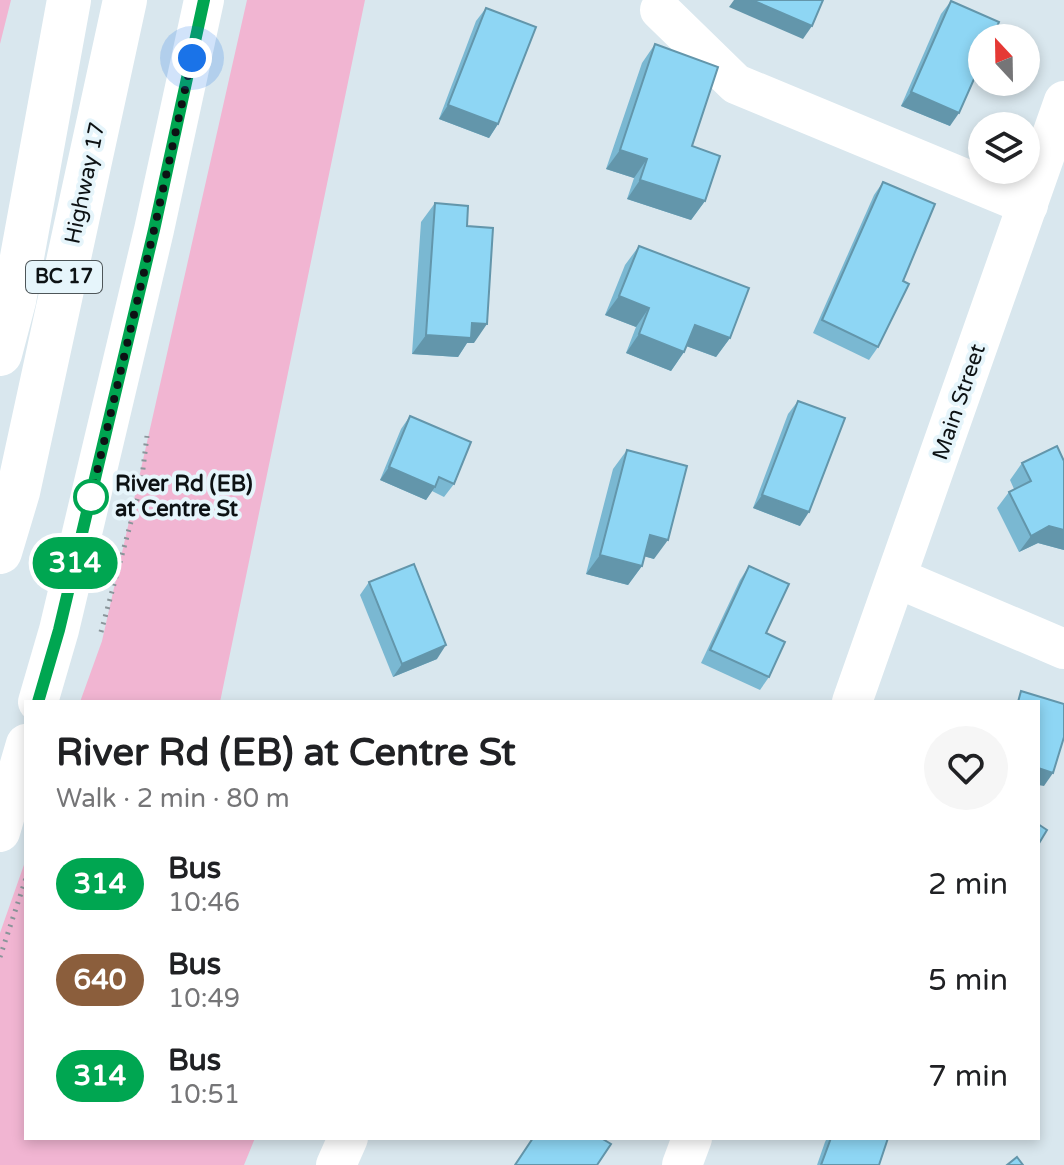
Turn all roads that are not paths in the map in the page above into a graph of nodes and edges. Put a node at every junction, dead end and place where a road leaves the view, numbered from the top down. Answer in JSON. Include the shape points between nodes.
{"nodes":[{"id":1,"x":69,"y":0,"type":"edge"},
{"id":2,"x":125,"y":0,"type":"edge"},
{"id":3,"x":204,"y":0,"type":"edge"},
{"id":4,"x":660,"y":10,"type":"dead end"},
{"id":5,"x":1064,"y":101,"type":"edge"},
{"id":6,"x":1028,"y":205,"type":"junction"},
{"id":7,"x":0,"y":354,"type":"edge"},
{"id":8,"x":0,"y":552,"type":"edge"},
{"id":9,"x":897,"y":578,"type":"junction"},
{"id":10,"x":1064,"y":649,"type":"edge"},
{"id":11,"x":39,"y":700,"type":"edge"},
{"id":12,"x":853,"y":700,"type":"edge"},
{"id":13,"x":24,"y":751,"type":"edge"},
{"id":14,"x":0,"y":832,"type":"edge"},
{"id":15,"x":347,"y":1140,"type":"edge"},
{"id":16,"x":691,"y":1140,"type":"edge"},
{"id":17,"x":336,"y":1165,"type":"edge"},
{"id":18,"x":682,"y":1165,"type":"edge"}],
"edges":[{"from":1,"to":7,"type":"highway","number":"BC 17"},
{"from":2,"to":8,"type":"highway","name":"Highway 17","number":"BC 17","via":[[18,492]]},
{"from":3,"to":11,"type":"street","via":[[154,230]]},
{"from":4,"to":6,"type":"street","via":[[736,84]]},
{"from":5,"to":6,"type":"street","name":"Main Street"},
{"from":6,"to":9,"type":"street","name":"Main Street"},
{"from":9,"to":10,"type":"street"},
{"from":9,"to":12,"type":"street","name":"Main Street"},
{"from":13,"to":14,"type":"street"},
{"from":15,"to":17,"type":"street"},
{"from":16,"to":18,"type":"street"}]}
